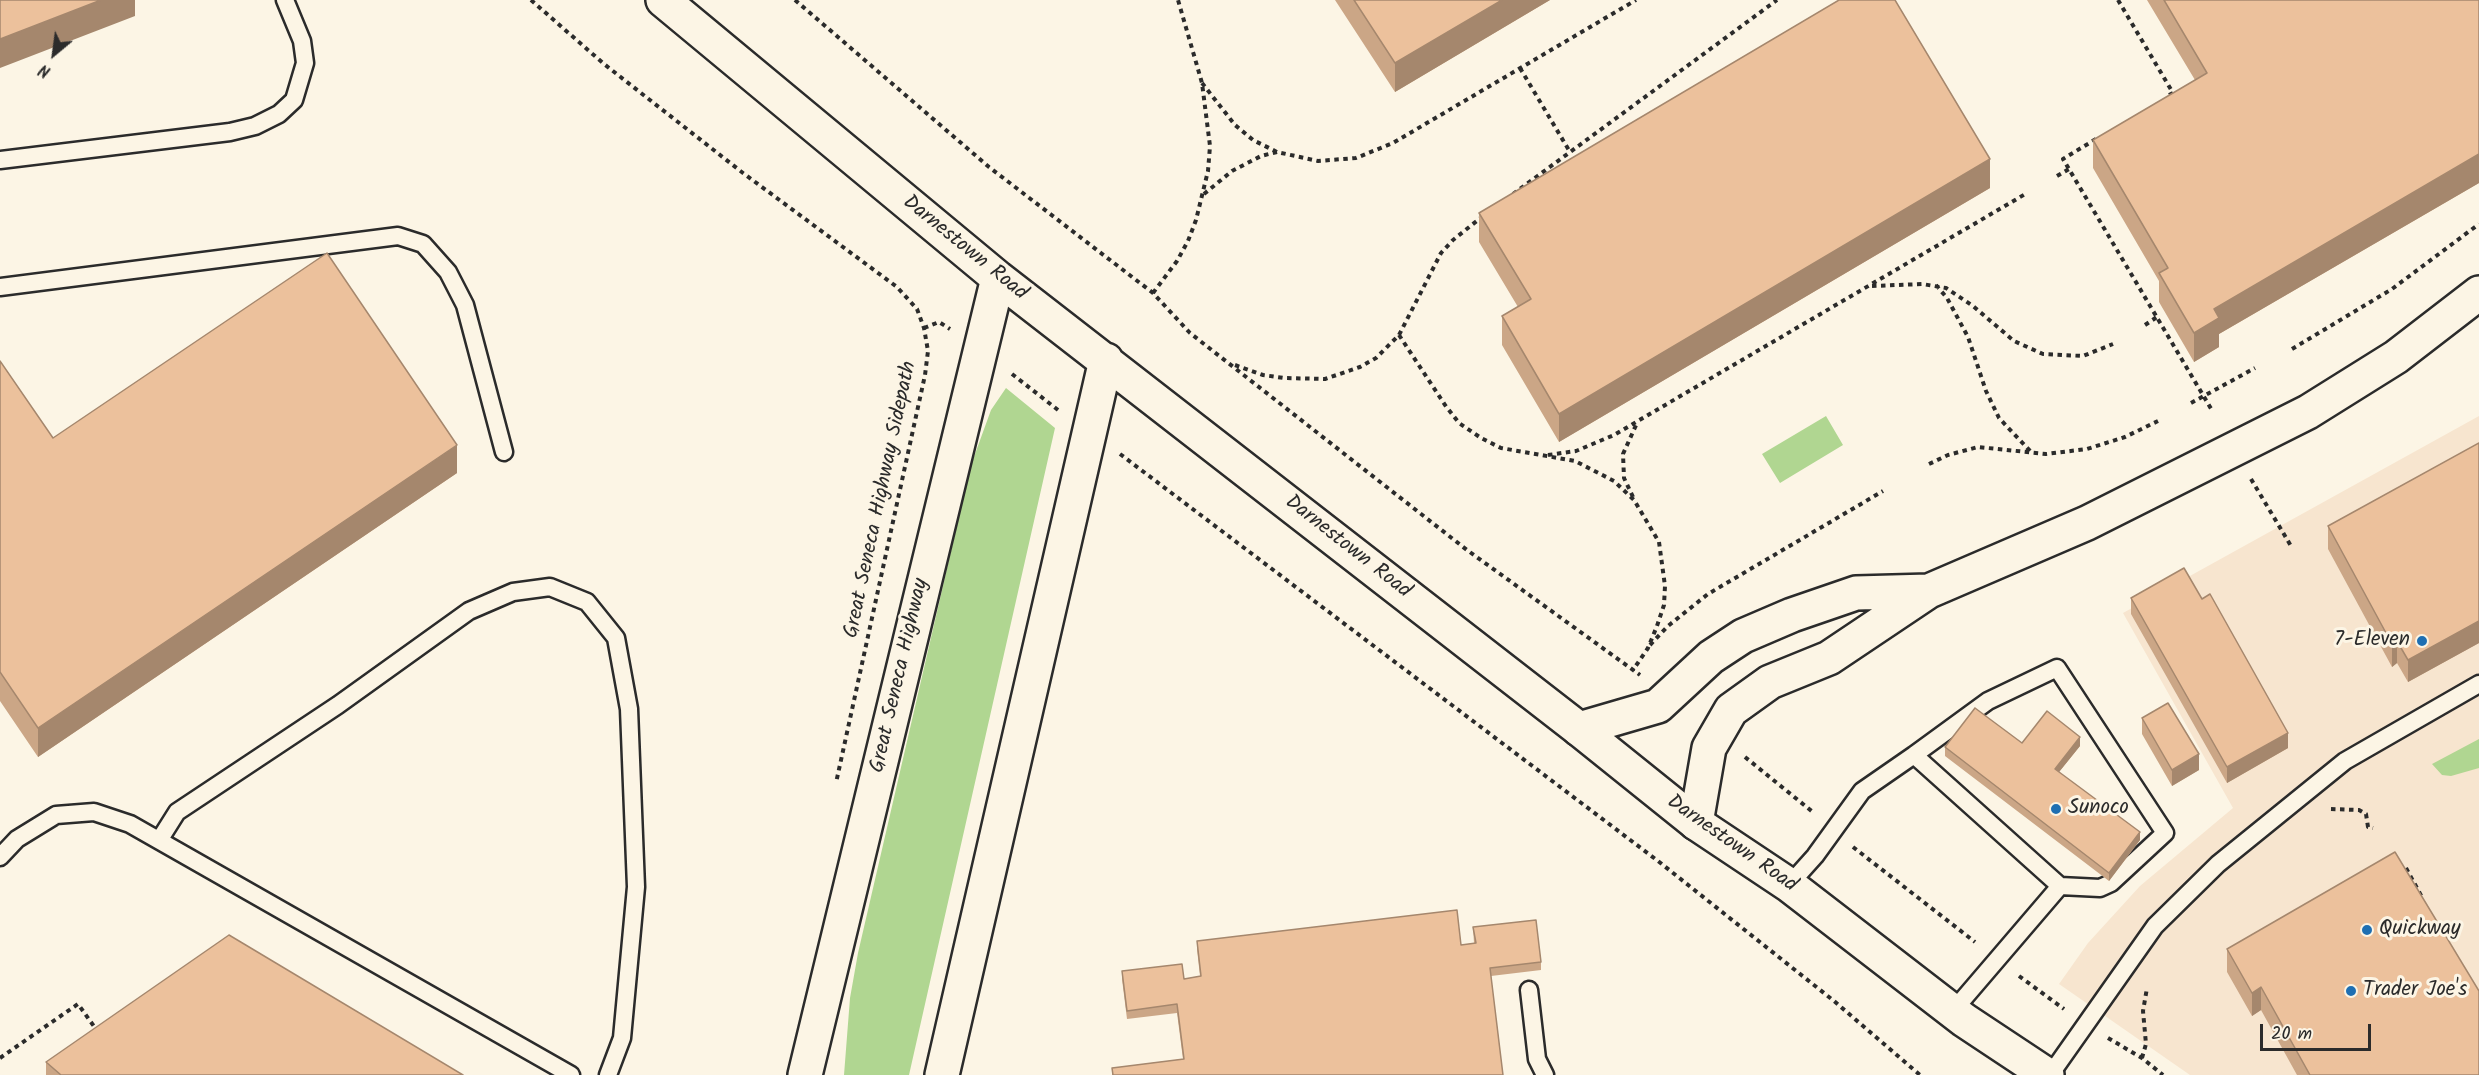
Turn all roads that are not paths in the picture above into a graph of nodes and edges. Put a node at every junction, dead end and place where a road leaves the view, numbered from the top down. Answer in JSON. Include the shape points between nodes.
{"nodes":[{"id":1,"x":285,"y":0,"type":"edge"},
{"id":2,"x":663,"y":0,"type":"edge"},
{"id":3,"x":0,"y":160,"type":"edge"},
{"id":4,"x":998,"y":278,"type":"junction"},
{"id":5,"x":0,"y":287,"type":"edge"},
{"id":6,"x":2479,"y":293,"type":"edge"},
{"id":7,"x":1106,"y":360,"type":"junction"},
{"id":8,"x":504,"y":452,"type":"dead end"},
{"id":9,"x":1929,"y":591,"type":"junction"},
{"id":10,"x":2479,"y":684,"type":"edge"},
{"id":11,"x":1579,"y":729,"type":"junction"},
{"id":12,"x":1914,"y":755,"type":"junction"},
{"id":13,"x":1696,"y":824,"type":"junction"},
{"id":14,"x":160,"y":839,"type":"junction"},
{"id":15,"x":0,"y":857,"type":"edge"},
{"id":16,"x":1789,"y":885,"type":"junction"},
{"id":17,"x":2060,"y":886,"type":"junction"},
{"id":18,"x":1528,"y":990,"type":"dead end"},
{"id":19,"x":1953,"y":1011,"type":"junction"},
{"id":20,"x":571,"y":1075,"type":"edge"},
{"id":21,"x":608,"y":1075,"type":"edge"},
{"id":22,"x":805,"y":1075,"type":"edge"},
{"id":23,"x":942,"y":1075,"type":"edge"},
{"id":24,"x":1545,"y":1075,"type":"edge"},
{"id":25,"x":2048,"y":1075,"type":"edge"}],
"edges":[{"from":1,"to":3,"type":"lane","via":[[302,41],[305,63],[294,100],[279,114],[230,132]]},
{"from":2,"to":4,"type":"main road","name":"Darnestown Road"},
{"from":4,"to":7,"type":"main road","name":"Darnestown Road"},
{"from":4,"to":22,"type":"main road","name":"Great Seneca Highway"},
{"from":5,"to":8,"type":"lane","via":[[398,236],[423,244],[448,272],[465,305]]},
{"from":6,"to":9,"type":"main road","via":[[2396,357],[2308,412],[2088,523]]},
{"from":7,"to":11,"type":"main road","name":"Darnestown Road"},
{"from":7,"to":23,"type":"main road"},
{"from":9,"to":11,"type":"main road","via":[[1856,593],[1792,615],[1743,636],[1711,657],[1658,706]]},
{"from":9,"to":13,"type":"main road","via":[[1829,658],[1770,682],[1731,710],[1709,748]]},
{"from":10,"to":25,"type":"lane","via":[[2345,760],[2218,864],[2155,926]]},
{"from":11,"to":13,"type":"main road","name":"Darnestown Road"},
{"from":12,"to":16,"type":"lane","via":[[1862,791]]},
{"from":12,"to":17,"type":"lane"},
{"from":12,"to":17,"type":"lane","via":[[1988,701],[2057,668],[2165,833],[2111,884],[2100,888]]},
{"from":13,"to":16,"type":"main road","name":"Darnestown Road"},
{"from":14,"to":15,"type":"lane","via":[[94,812],[56,815],[17,839]]},
{"from":14,"to":20,"type":"lane"},
{"from":14,"to":21,"type":"lane","via":[[177,812],[338,705],[469,611],[513,592],[550,587],[587,602],[616,638],[629,710],[636,887],[622,1038]]},
{"from":16,"to":19,"type":"main road","name":"Darnestown Road"},
{"from":17,"to":19,"type":"lane"},
{"from":18,"to":24,"type":"lane","via":[[1537,1059]]},
{"from":19,"to":25,"type":"main road","name":"Darnestown Road"}]}
